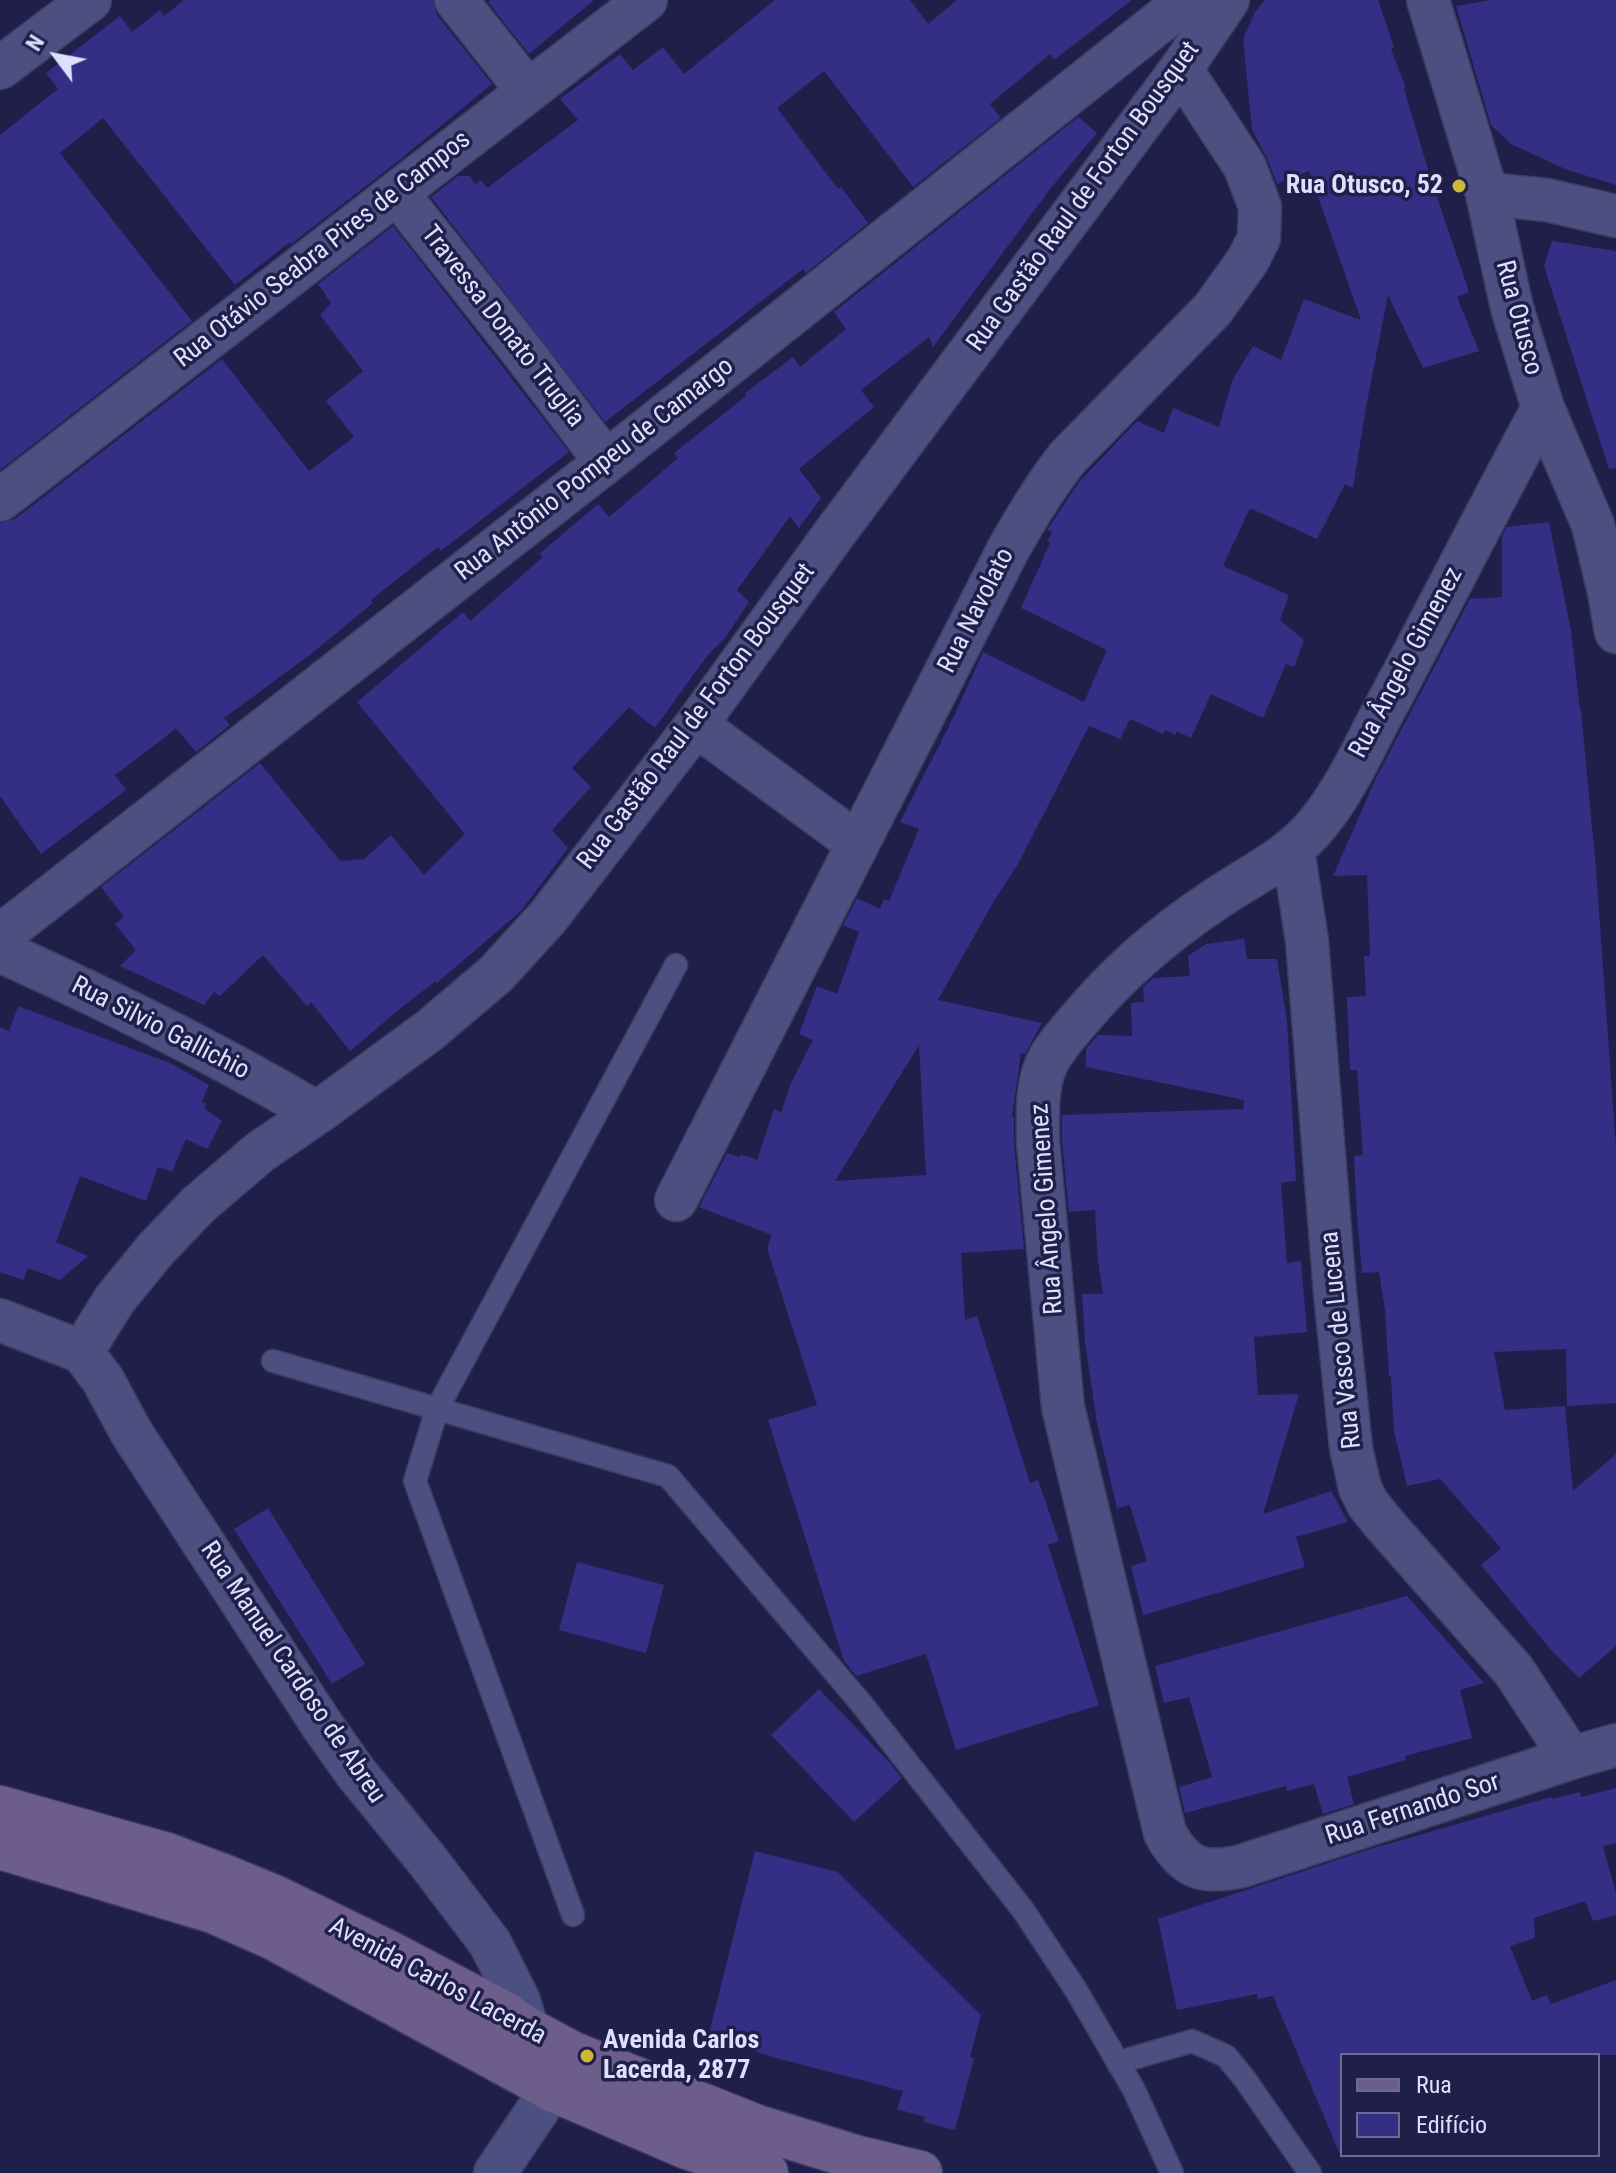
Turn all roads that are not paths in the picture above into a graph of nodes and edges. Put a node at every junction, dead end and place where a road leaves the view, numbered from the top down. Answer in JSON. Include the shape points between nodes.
{"nodes":[{"id":1,"x":90,"y":0,"type":"edge"},
{"id":2,"x":456,"y":0,"type":"edge"},
{"id":3,"x":646,"y":0,"type":"edge"},
{"id":4,"x":1187,"y":0,"type":"edge"},
{"id":5,"x":1228,"y":0,"type":"edge"},
{"id":6,"x":1428,"y":0,"type":"edge"},
{"id":7,"x":0,"y":68,"type":"edge"},
{"id":8,"x":1181,"y":69,"type":"junction"},
{"id":9,"x":528,"y":91,"type":"junction"},
{"id":10,"x":397,"y":193,"type":"junction"},
{"id":11,"x":1487,"y":194,"type":"junction"},
{"id":12,"x":1616,"y":216,"type":"edge"},
{"id":13,"x":1543,"y":408,"type":"junction"},
{"id":14,"x":606,"y":462,"type":"junction"},
{"id":15,"x":0,"y":500,"type":"edge"},
{"id":16,"x":1616,"y":632,"type":"edge"},
{"id":17,"x":696,"y":725,"type":"junction"},
{"id":18,"x":858,"y":844,"type":"junction"},
{"id":19,"x":1293,"y":850,"type":"junction"},
{"id":20,"x":0,"y":936,"type":"edge"},
{"id":21,"x":0,"y":951,"type":"edge"},
{"id":22,"x":676,"y":965,"type":"dead end"},
{"id":23,"x":317,"y":1113,"type":"junction"},
{"id":24,"x":676,"y":1200,"type":"dead end"},
{"id":25,"x":0,"y":1320,"type":"edge"},
{"id":26,"x":82,"y":1352,"type":"junction"},
{"id":27,"x":273,"y":1361,"type":"dead end"},
{"id":28,"x":437,"y":1409,"type":"junction"},
{"id":29,"x":1616,"y":1745,"type":"edge"},
{"id":30,"x":1571,"y":1758,"type":"junction"},
{"id":31,"x":0,"y":1808,"type":"edge"},
{"id":32,"x":0,"y":1847,"type":"edge"},
{"id":33,"x":1209,"y":1871,"type":"joint"},
{"id":34,"x":573,"y":1915,"type":"dead end"},
{"id":35,"x":544,"y":2061,"type":"junction"},
{"id":36,"x":1119,"y":2065,"type":"junction"},
{"id":37,"x":495,"y":2173,"type":"edge"},
{"id":38,"x":766,"y":2173,"type":"edge"},
{"id":39,"x":920,"y":2173,"type":"edge"},
{"id":40,"x":1172,"y":2173,"type":"edge"},
{"id":41,"x":1310,"y":2173,"type":"edge"}],
"edges":[{"from":1,"to":7,"type":"street"},
{"from":2,"to":9,"type":"street"},
{"from":3,"to":9,"type":"street","name":"Rua Otávio Seabra Pires de Campos"},
{"from":4,"to":14,"type":"street","name":"Rua Antônio Pompeu de Camargo"},
{"from":5,"to":8,"type":"street","name":"Rua Gastão Raul de Forton Bousquet"},
{"from":6,"to":11,"type":"street","name":"Rua Otusco"},
{"from":8,"to":17,"type":"street","name":"Rua Gastão Raul de Forton Bousquet"},
{"from":8,"to":18,"type":"street","name":"Rua Navolato","via":[[1245,167],[1260,207],[1259,238],[1213,309],[1047,483]]},
{"from":9,"to":10,"type":"street","name":"Rua Otávio Seabra Pires de Campos"},
{"from":10,"to":14,"type":"street","name":"Travessa Donato Truglia"},
{"from":10,"to":15,"type":"street","name":"Rua Otávio Seabra Pires de Campos"},
{"from":11,"to":12,"type":"street","via":[[1547,200]]},
{"from":11,"to":13,"type":"street","name":"Rua Otusco","via":[[1512,308]]},
{"from":13,"to":16,"type":"street","name":"Rua Otusco","via":[[1593,525]]},
{"from":13,"to":19,"type":"street","name":"Rua Ângelo Gimenez","via":[[1341,790]]},
{"from":14,"to":20,"type":"street","name":"Rua Antônio Pompeu de Camargo"},
{"from":17,"to":18,"type":"street"},
{"from":17,"to":23,"type":"street","name":"Rua Gastão Raul de Forton Bousquet","via":[[548,917],[496,974]]},
{"from":18,"to":24,"type":"street","name":"Rua Navolato"},
{"from":19,"to":30,"type":"street","name":"Rua Vasco de Lucena","via":[[1307,941],[1351,1448],[1360,1488],[1385,1525],[1514,1671]]},
{"from":19,"to":33,"type":"street","name":"Rua Ângelo Gimenez","via":[[1143,952],[1059,1044],[1046,1065],[1038,1103],[1063,1407],[1165,1833],[1185,1859]]},
{"from":21,"to":23,"type":"street","name":"Rua Silvio Gallichio","via":[[168,1031]]},
{"from":22,"to":28,"type":"lane"},
{"from":23,"to":26,"type":"street","name":"Rua Gastão Raul de Forton Bousquet","via":[[260,1152],[198,1205],[115,1299]]},
{"from":25,"to":26,"type":"street"},
{"from":26,"to":35,"type":"street","name":"Rua Manuel Cardoso de Abreu","via":[[331,1737],[490,1943]]},
{"from":27,"to":28,"type":"lane"},
{"from":28,"to":34,"type":"lane","via":[[415,1481]]},
{"from":28,"to":36,"type":"lane","via":[[668,1476],[860,1702],[1023,1910]]},
{"from":29,"to":30,"type":"street","name":"Rua Fernando Sor"},
{"from":30,"to":33,"type":"street","name":"Rua Fernando Sor","via":[[1242,1866]]},
{"from":31,"to":35,"type":"main road","name":"Avenida Carlos Lacerda","via":[[167,1855],[274,1897],[503,2013]]},
{"from":32,"to":35,"type":"main road","name":"Avenida Carlos Lacerda","via":[[213,1911]]},
{"from":35,"to":37,"type":"street"},
{"from":35,"to":38,"type":"main road","name":"Avenida Carlos Lacerda","via":[[687,2147]]},
{"from":35,"to":39,"type":"main road","name":"Avenida Carlos Lacerda"},
{"from":36,"to":40,"type":"lane"},
{"from":36,"to":41,"type":"lane","via":[[1192,2041],[1226,2056]]}]}
